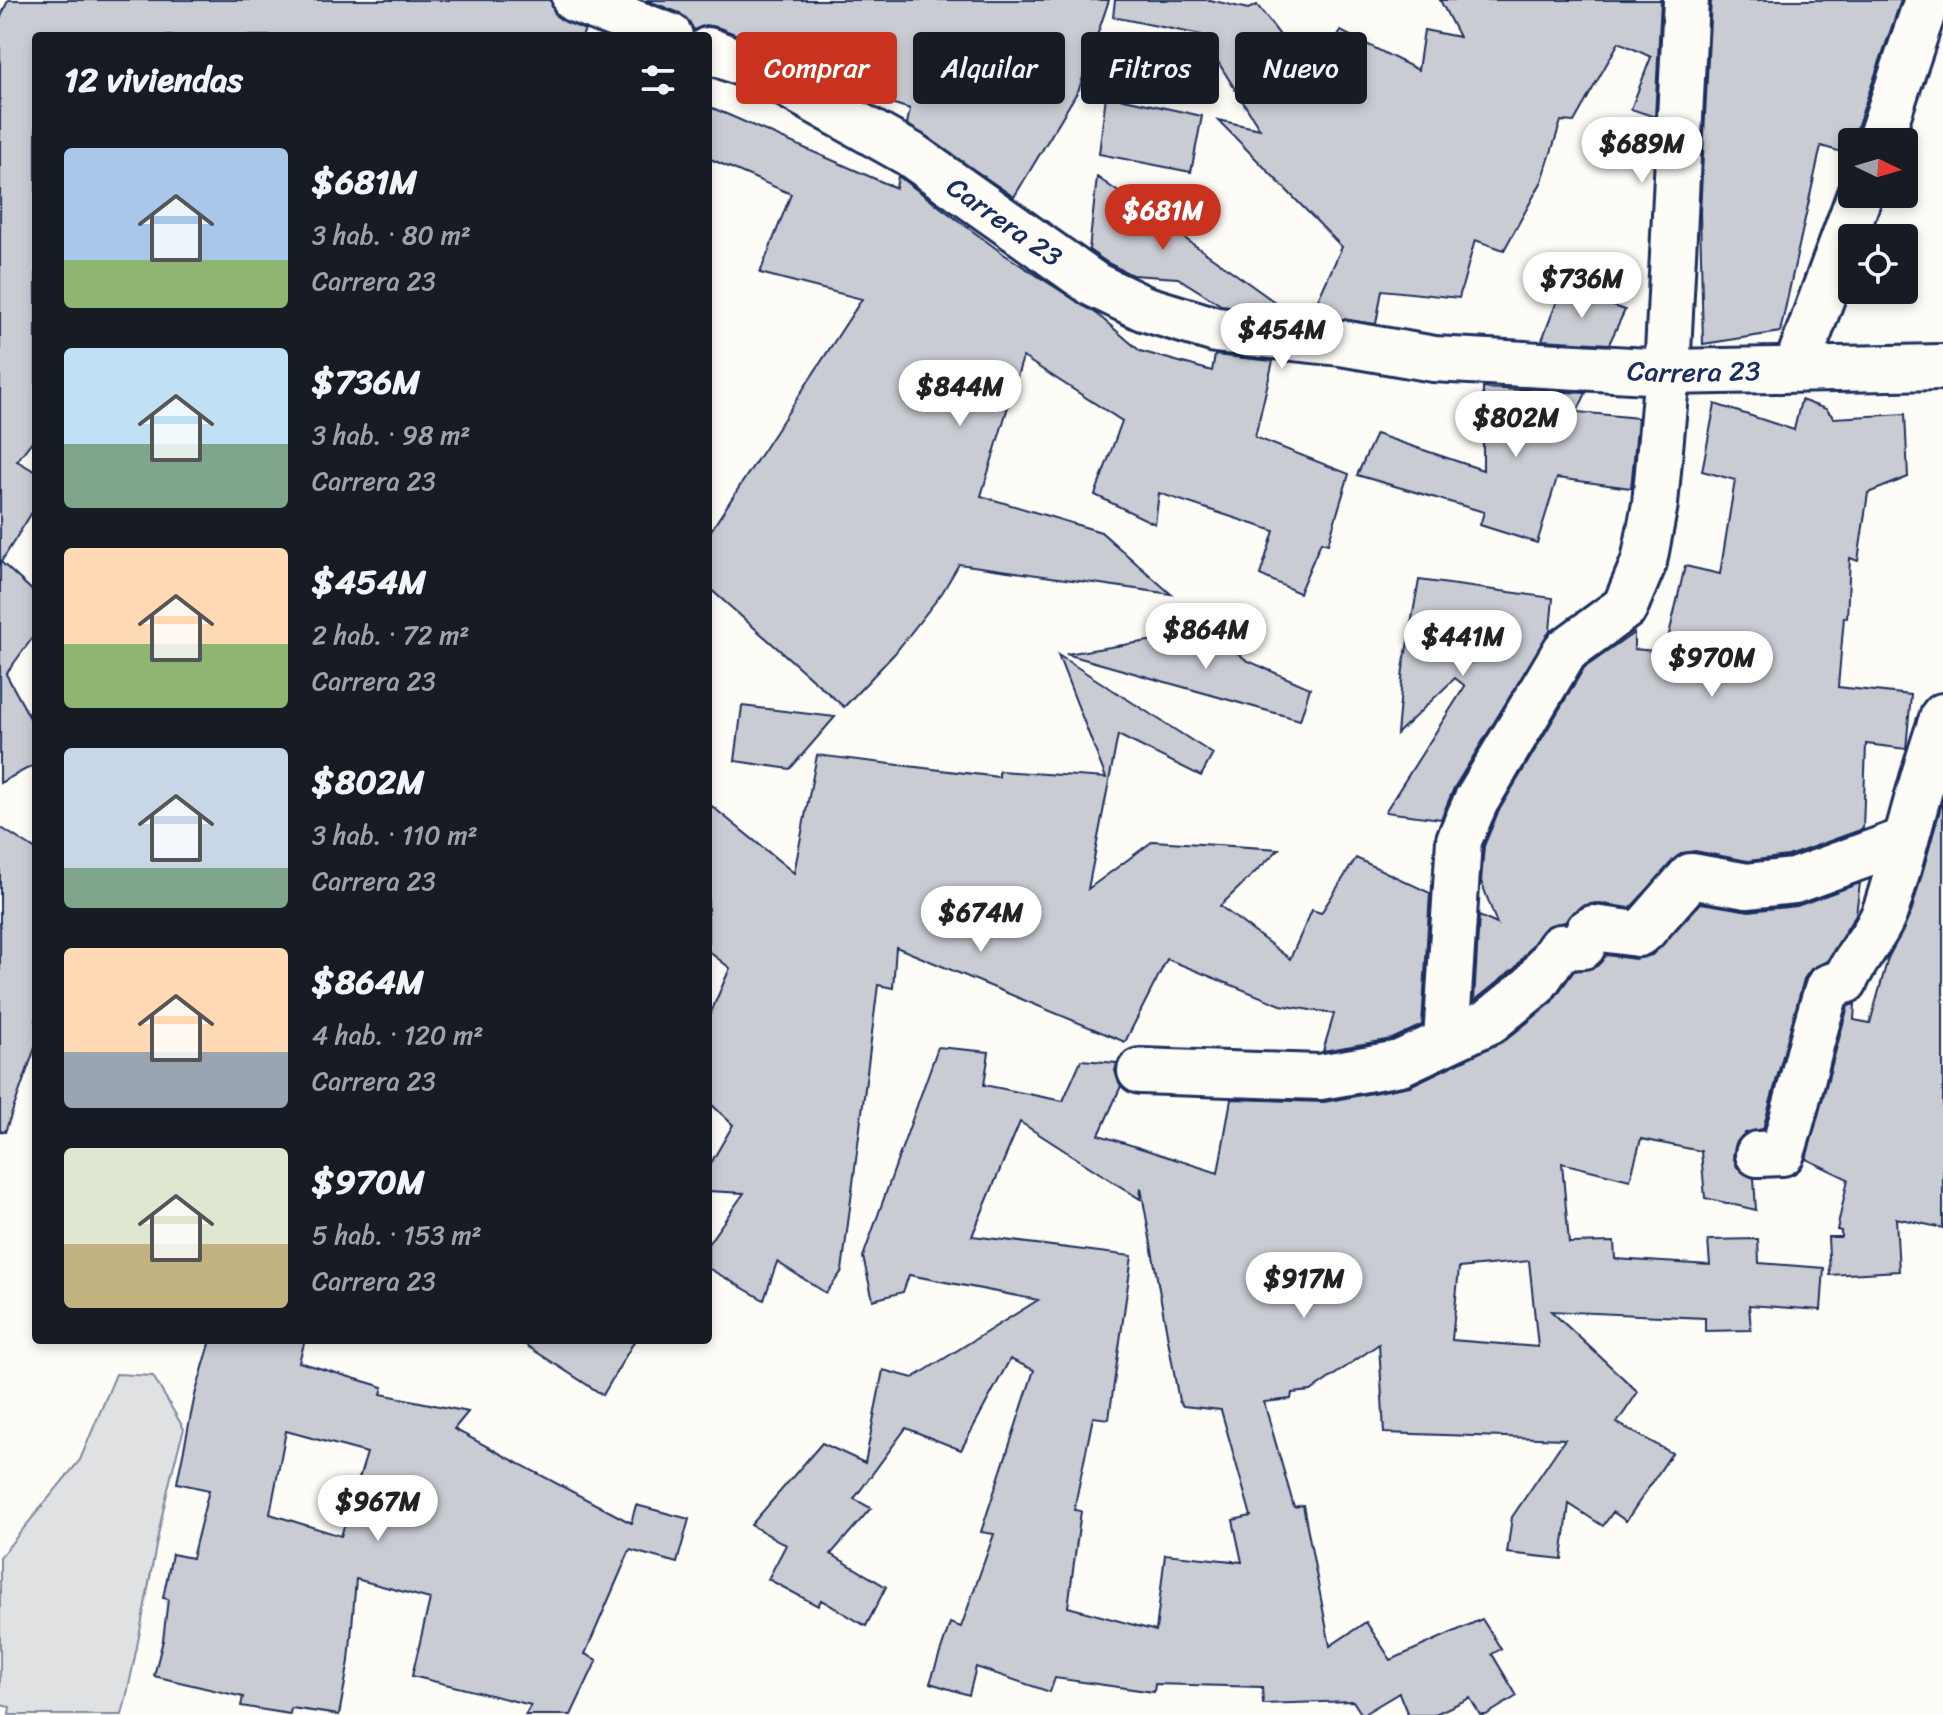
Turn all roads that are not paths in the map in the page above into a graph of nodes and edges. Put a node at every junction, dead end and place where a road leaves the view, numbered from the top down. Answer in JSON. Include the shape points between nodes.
{"nodes":[{"id":1,"x":575,"y":0,"type":"edge"},
{"id":2,"x":1686,"y":0,"type":"edge"},
{"id":3,"x":1927,"y":0,"type":"edge"},
{"id":4,"x":659,"y":32,"type":"edge"},
{"id":5,"x":712,"y":52,"type":"edge"},
{"id":6,"x":1884,"y":128,"type":"edge"},
{"id":7,"x":1855,"y":208,"type":"edge"},
{"id":8,"x":1943,"y":367,"type":"edge"},
{"id":9,"x":1796,"y":368,"type":"junction"},
{"id":10,"x":1667,"y":372,"type":"junction"},
{"id":11,"x":1943,"y":716,"type":"edge"},
{"id":12,"x":1904,"y":841,"type":"junction"},
{"id":13,"x":1446,"y":1040,"type":"junction"},
{"id":14,"x":1140,"y":1071,"type":"dead end"},
{"id":15,"x":1758,"y":1154,"type":"dead end"}],
"edges":[{"from":1,"to":4,"type":"street"},
{"from":2,"to":10,"type":"street"},
{"from":3,"to":6,"type":"street"},
{"from":5,"to":10,"type":"street","name":"Carrera 23","via":[[764,72],[910,154],[1095,285],[1143,308],[1216,330],[1434,359]]},
{"from":7,"to":9,"type":"street"},
{"from":8,"to":9,"type":"street","name":"Carrera 23"},
{"from":9,"to":10,"type":"street","name":"Carrera 23"},
{"from":10,"to":13,"type":"street","via":[[1655,504],[1644,562],[1625,607],[1565,651],[1476,801],[1459,840]]},
{"from":11,"to":12,"type":"street"},
{"from":12,"to":13,"type":"street","via":[[1794,881],[1747,886],[1691,876],[1644,930],[1638,934],[1593,928],[1583,946],[1560,947],[1534,985],[1490,1021]]},
{"from":12,"to":15,"type":"street","via":[[1887,908],[1872,940],[1852,963],[1845,981],[1828,987],[1782,1153]]},
{"from":13,"to":14,"type":"street","via":[[1400,1063],[1320,1077]]}]}
